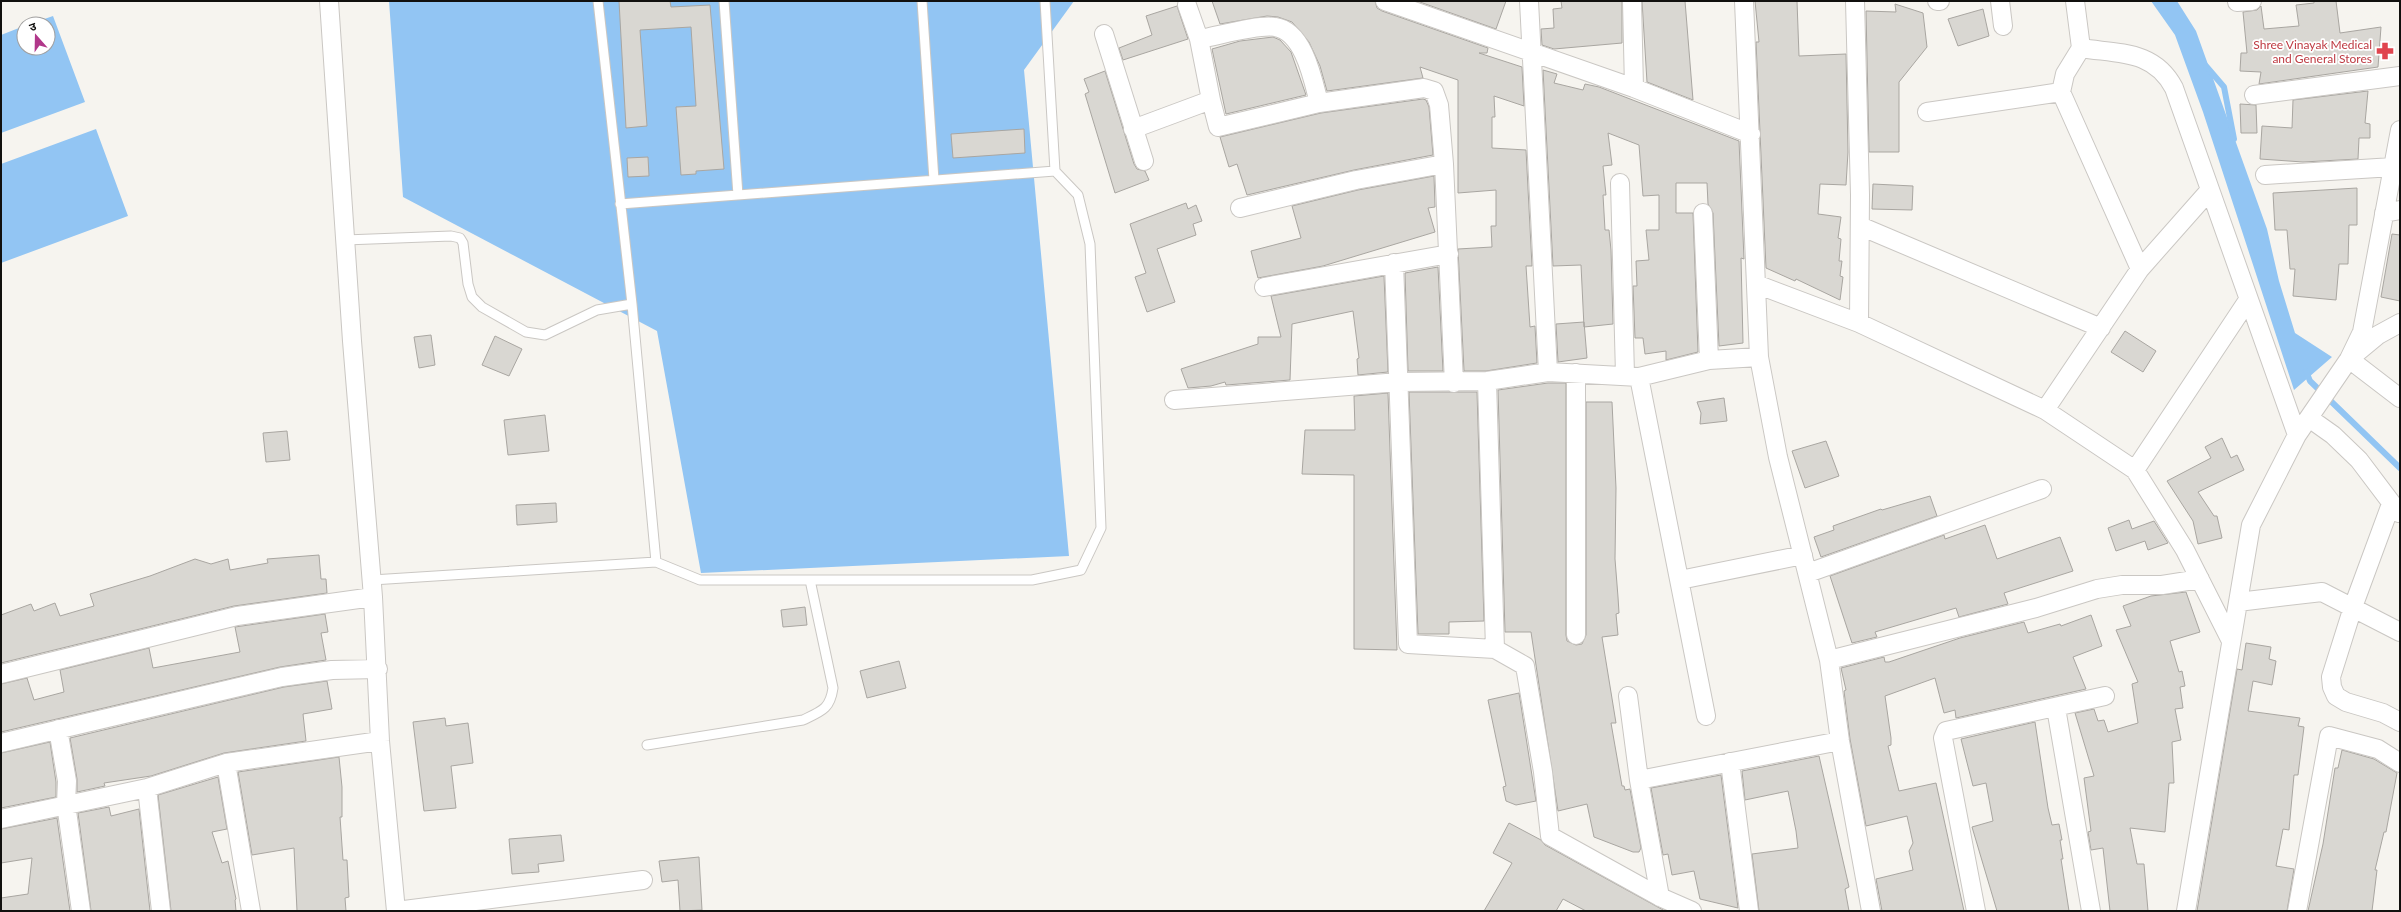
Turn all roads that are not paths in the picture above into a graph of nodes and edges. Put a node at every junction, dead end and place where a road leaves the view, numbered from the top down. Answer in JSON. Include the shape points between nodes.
{"nodes":[{"id":1,"x":329,"y":1,"type":"edge"},
{"id":2,"x":598,"y":1,"type":"edge"},
{"id":3,"x":724,"y":1,"type":"edge"},
{"id":4,"x":922,"y":1,"type":"edge"},
{"id":5,"x":1045,"y":1,"type":"edge"},
{"id":6,"x":1385,"y":1,"type":"edge"},
{"id":7,"x":1529,"y":1,"type":"edge"},
{"id":8,"x":1632,"y":1,"type":"edge"},
{"id":9,"x":1744,"y":1,"type":"edge"},
{"id":10,"x":1855,"y":1,"type":"edge"},
{"id":11,"x":2000,"y":1,"type":"edge"},
{"id":12,"x":2076,"y":1,"type":"edge"},
{"id":13,"x":1187,"y":5,"type":"dead end"},
{"id":14,"x":2003,"y":26,"type":"dead end"},
{"id":15,"x":1104,"y":34,"type":"dead end"},
{"id":16,"x":1199,"y":39,"type":"junction"},
{"id":17,"x":2081,"y":48,"type":"junction"},
{"id":18,"x":1531,"y":53,"type":"junction"},
{"id":19,"x":2400,"y":76,"type":"edge"},
{"id":20,"x":1634,"y":88,"type":"junction"},
{"id":21,"x":2061,"y":92,"type":"junction"},
{"id":22,"x":2254,"y":95,"type":"dead end"},
{"id":23,"x":1211,"y":100,"type":"junction"},
{"id":24,"x":1319,"y":103,"type":"junction"},
{"id":25,"x":1927,"y":112,"type":"dead end"},
{"id":26,"x":1134,"y":129,"type":"junction"},
{"id":27,"x":2400,"y":130,"type":"edge"},
{"id":28,"x":1751,"y":134,"type":"junction"},
{"id":29,"x":1144,"y":161,"type":"dead end"},
{"id":30,"x":1444,"y":164,"type":"junction"},
{"id":31,"x":2393,"y":167,"type":"junction"},
{"id":32,"x":1055,"y":171,"type":"junction"},
{"id":33,"x":2265,"y":175,"type":"dead end"},
{"id":34,"x":934,"y":180,"type":"junction"},
{"id":35,"x":1620,"y":183,"type":"dead end"},
{"id":36,"x":2209,"y":191,"type":"junction"},
{"id":37,"x":738,"y":195,"type":"junction"},
{"id":38,"x":620,"y":204,"type":"junction"},
{"id":39,"x":1240,"y":208,"type":"dead end"},
{"id":40,"x":2392,"y":211,"type":"edge"},
{"id":41,"x":1703,"y":213,"type":"dead end"},
{"id":42,"x":1860,"y":226,"type":"junction"},
{"id":43,"x":345,"y":240,"type":"junction"},
{"id":44,"x":1449,"y":254,"type":"junction"},
{"id":45,"x":1394,"y":263,"type":"junction"},
{"id":46,"x":2140,"y":269,"type":"junction"},
{"id":47,"x":1756,"y":284,"type":"junction"},
{"id":48,"x":1264,"y":286,"type":"dead end"},
{"id":49,"x":2248,"y":300,"type":"junction"},
{"id":50,"x":632,"y":304,"type":"junction"},
{"id":51,"x":1859,"y":323,"type":"junction"},
{"id":52,"x":2400,"y":323,"type":"edge"},
{"id":53,"x":2101,"y":328,"type":"junction"},
{"id":54,"x":1759,"y":357,"type":"junction"},
{"id":55,"x":2349,"y":359,"type":"junction"},
{"id":56,"x":1709,"y":360,"type":"junction"},
{"id":57,"x":1548,"y":372,"type":"junction"},
{"id":58,"x":1576,"y":374,"type":"junction"},
{"id":59,"x":1632,"y":376,"type":"junction"},
{"id":60,"x":1488,"y":381,"type":"junction"},
{"id":61,"x":1399,"y":382,"type":"junction"},
{"id":62,"x":1454,"y":383,"type":"junction"},
{"id":63,"x":2400,"y":398,"type":"edge"},
{"id":64,"x":1174,"y":400,"type":"dead end"},
{"id":65,"x":2045,"y":410,"type":"junction"},
{"id":66,"x":2312,"y":414,"type":"junction"},
{"id":67,"x":2296,"y":435,"type":"junction"},
{"id":68,"x":2135,"y":470,"type":"junction"},
{"id":69,"x":2042,"y":489,"type":"dead end"},
{"id":70,"x":2396,"y":509,"type":"edge"},
{"id":71,"x":1803,"y":555,"type":"junction"},
{"id":72,"x":656,"y":562,"type":"junction"},
{"id":73,"x":1808,"y":573,"type":"junction"},
{"id":74,"x":2200,"y":579,"type":"junction"},
{"id":75,"x":810,"y":580,"type":"junction"},
{"id":76,"x":1680,"y":580,"type":"junction"},
{"id":77,"x":372,"y":589,"type":"junction"},
{"id":78,"x":2238,"y":602,"type":"junction"},
{"id":79,"x":2353,"y":607,"type":"junction"},
{"id":80,"x":2400,"y":632,"type":"edge"},
{"id":81,"x":1576,"y":635,"type":"dead end"},
{"id":82,"x":2231,"y":641,"type":"junction"},
{"id":83,"x":1495,"y":649,"type":"junction"},
{"id":84,"x":1829,"y":660,"type":"junction"},
{"id":85,"x":378,"y":669,"type":"junction"},
{"id":86,"x":1,"y":674,"type":"edge"},
{"id":87,"x":1628,"y":696,"type":"dead end"},
{"id":88,"x":2105,"y":696,"type":"dead end"},
{"id":89,"x":2056,"y":708,"type":"junction"},
{"id":90,"x":1706,"y":716,"type":"dead end"},
{"id":91,"x":2400,"y":722,"type":"edge"},
{"id":92,"x":58,"y":729,"type":"junction"},
{"id":93,"x":380,"y":741,"type":"junction"},
{"id":94,"x":1840,"y":741,"type":"junction"},
{"id":95,"x":1,"y":743,"type":"edge"},
{"id":96,"x":647,"y":745,"type":"dead end"},
{"id":97,"x":1730,"y":762,"type":"junction"},
{"id":98,"x":226,"y":763,"type":"junction"},
{"id":99,"x":2400,"y":763,"type":"edge"},
{"id":100,"x":1639,"y":780,"type":"junction"},
{"id":101,"x":146,"y":788,"type":"junction"},
{"id":102,"x":66,"y":804,"type":"junction"},
{"id":103,"x":1,"y":819,"type":"edge"},
{"id":104,"x":643,"y":880,"type":"dead end"},
{"id":105,"x":1660,"y":897,"type":"junction"},
{"id":106,"x":81,"y":911,"type":"edge"},
{"id":107,"x":161,"y":911,"type":"edge"},
{"id":108,"x":251,"y":911,"type":"edge"},
{"id":109,"x":396,"y":911,"type":"edge"},
{"id":110,"x":1692,"y":911,"type":"edge"},
{"id":111,"x":1749,"y":911,"type":"edge"},
{"id":112,"x":1870,"y":911,"type":"edge"},
{"id":113,"x":1976,"y":911,"type":"edge"},
{"id":114,"x":2091,"y":911,"type":"edge"},
{"id":115,"x":2186,"y":911,"type":"edge"},
{"id":116,"x":2297,"y":911,"type":"edge"}],
"edges":[{"from":1,"to":43,"type":"street"},
{"from":2,"to":38,"type":"lane"},
{"from":3,"to":37,"type":"lane"},
{"from":4,"to":34,"type":"lane"},
{"from":5,"to":32,"type":"lane"},
{"from":6,"to":18,"type":"street"},
{"from":7,"to":18,"type":"street"},
{"from":8,"to":20,"type":"street"},
{"from":9,"to":28,"type":"street"},
{"from":10,"to":42,"type":"street"},
{"from":11,"to":14,"type":"street"},
{"from":12,"to":17,"type":"street"},
{"from":13,"to":16,"type":"street"},
{"from":15,"to":26,"type":"street"},
{"from":16,"to":23,"type":"street"},
{"from":16,"to":24,"type":"street","via":[[1267,27],[1284,30],[1302,50],[1309,65]]},
{"from":17,"to":21,"type":"street","via":[[2065,74]]},
{"from":17,"to":36,"type":"street","via":[[2140,57],[2155,63],[2168,76]]},
{"from":18,"to":20,"type":"street"},
{"from":18,"to":57,"type":"street"},
{"from":19,"to":22,"type":"street"},
{"from":20,"to":28,"type":"street"},
{"from":21,"to":25,"type":"street"},
{"from":21,"to":46,"type":"street"},
{"from":23,"to":24,"type":"street","via":[[1218,127]]},
{"from":23,"to":26,"type":"street"},
{"from":24,"to":30,"type":"street","via":[[1430,88],[1436,95],[1439,105]]},
{"from":26,"to":29,"type":"street"},
{"from":27,"to":31,"type":"street"},
{"from":28,"to":47,"type":"street"},
{"from":30,"to":39,"type":"street","via":[[1356,180]]},
{"from":30,"to":44,"type":"street"},
{"from":31,"to":33,"type":"street"},
{"from":31,"to":40,"type":"street"},
{"from":32,"to":34,"type":"lane"},
{"from":32,"to":75,"type":"lane","via":[[1078,195],[1090,244],[1102,528],[1081,570],[1032,580]]},
{"from":34,"to":37,"type":"lane"},
{"from":35,"to":59,"type":"street"},
{"from":36,"to":46,"type":"street"},
{"from":36,"to":49,"type":"street"},
{"from":37,"to":38,"type":"lane"},
{"from":38,"to":50,"type":"lane"},
{"from":40,"to":55,"type":"street","via":[[2362,332]]},
{"from":41,"to":56,"type":"street"},
{"from":42,"to":51,"type":"street"},
{"from":42,"to":53,"type":"street"},
{"from":43,"to":50,"type":"lane","via":[[451,236],[460,238],[472,297],[482,307],[526,332],[546,335],[597,310]]},
{"from":43,"to":77,"type":"street"},
{"from":44,"to":45,"type":"street"},
{"from":44,"to":62,"type":"street"},
{"from":45,"to":48,"type":"street"},
{"from":45,"to":61,"type":"street"},
{"from":46,"to":53,"type":"street"},
{"from":47,"to":51,"type":"street"},
{"from":47,"to":54,"type":"street"},
{"from":49,"to":67,"type":"street"},
{"from":49,"to":68,"type":"street"},
{"from":50,"to":72,"type":"lane"},
{"from":51,"to":65,"type":"street"},
{"from":52,"to":55,"type":"street","via":[[2378,335]]},
{"from":53,"to":65,"type":"street"},
{"from":54,"to":56,"type":"street"},
{"from":54,"to":71,"type":"street","via":[[1778,457]]},
{"from":55,"to":63,"type":"street"},
{"from":55,"to":66,"type":"street"},
{"from":56,"to":59,"type":"street"},
{"from":57,"to":58,"type":"street"},
{"from":57,"to":60,"type":"street"},
{"from":58,"to":59,"type":"street"},
{"from":58,"to":81,"type":"street"},
{"from":59,"to":76,"type":"street"},
{"from":60,"to":62,"type":"street"},
{"from":60,"to":83,"type":"street"},
{"from":61,"to":62,"type":"street"},
{"from":61,"to":64,"type":"street"},
{"from":61,"to":83,"type":"street","via":[[1408,644]]},
{"from":65,"to":68,"type":"street"},
{"from":66,"to":67,"type":"street"},
{"from":66,"to":70,"type":"street","via":[[2359,460]]},
{"from":67,"to":78,"type":"street","via":[[2250,525]]},
{"from":68,"to":74,"type":"street"},
{"from":69,"to":73,"type":"street"},
{"from":70,"to":79,"type":"street"},
{"from":71,"to":73,"type":"street"},
{"from":71,"to":76,"type":"street"},
{"from":72,"to":75,"type":"lane","via":[[700,580]]},
{"from":72,"to":77,"type":"lane"},
{"from":73,"to":84,"type":"street"},
{"from":74,"to":82,"type":"street"},
{"from":74,"to":84,"type":"street","via":[[2156,586],[2097,589],[2036,608]]},
{"from":75,"to":96,"type":"lane","via":[[833,688],[831,701],[822,711],[803,720]]},
{"from":76,"to":90,"type":"street"},
{"from":77,"to":85,"type":"street"},
{"from":77,"to":86,"type":"street","via":[[237,616]]},
{"from":78,"to":79,"type":"street","via":[[2322,592]]},
{"from":78,"to":82,"type":"street"},
{"from":79,"to":80,"type":"street"},
{"from":79,"to":91,"type":"street","via":[[2331,676],[2332,687],[2336,696],[2346,702],[2383,713]]},
{"from":82,"to":115,"type":"street"},
{"from":83,"to":105,"type":"street","via":[[1525,666],[1543,772],[1550,836]]},
{"from":84,"to":94,"type":"street"},
{"from":85,"to":92,"type":"street","via":[[332,670],[282,677]]},
{"from":85,"to":93,"type":"street"},
{"from":87,"to":100,"type":"street"},
{"from":88,"to":89,"type":"street"},
{"from":89,"to":113,"type":"street","via":[[1949,730],[1944,734]]},
{"from":89,"to":114,"type":"street"},
{"from":92,"to":95,"type":"street"},
{"from":92,"to":102,"type":"street","via":[[67,781]]},
{"from":93,"to":98,"type":"street"},
{"from":93,"to":109,"type":"street"},
{"from":94,"to":97,"type":"street"},
{"from":94,"to":112,"type":"street"},
{"from":97,"to":100,"type":"street"},
{"from":97,"to":111,"type":"street"},
{"from":98,"to":101,"type":"street"},
{"from":98,"to":108,"type":"street"},
{"from":99,"to":116,"type":"street","via":[[2378,749],[2329,736]]},
{"from":100,"to":105,"type":"street"},
{"from":101,"to":102,"type":"street"},
{"from":101,"to":107,"type":"street"},
{"from":102,"to":103,"type":"street"},
{"from":102,"to":106,"type":"street"},
{"from":104,"to":109,"type":"street"},
{"from":105,"to":110,"type":"street"}]}
